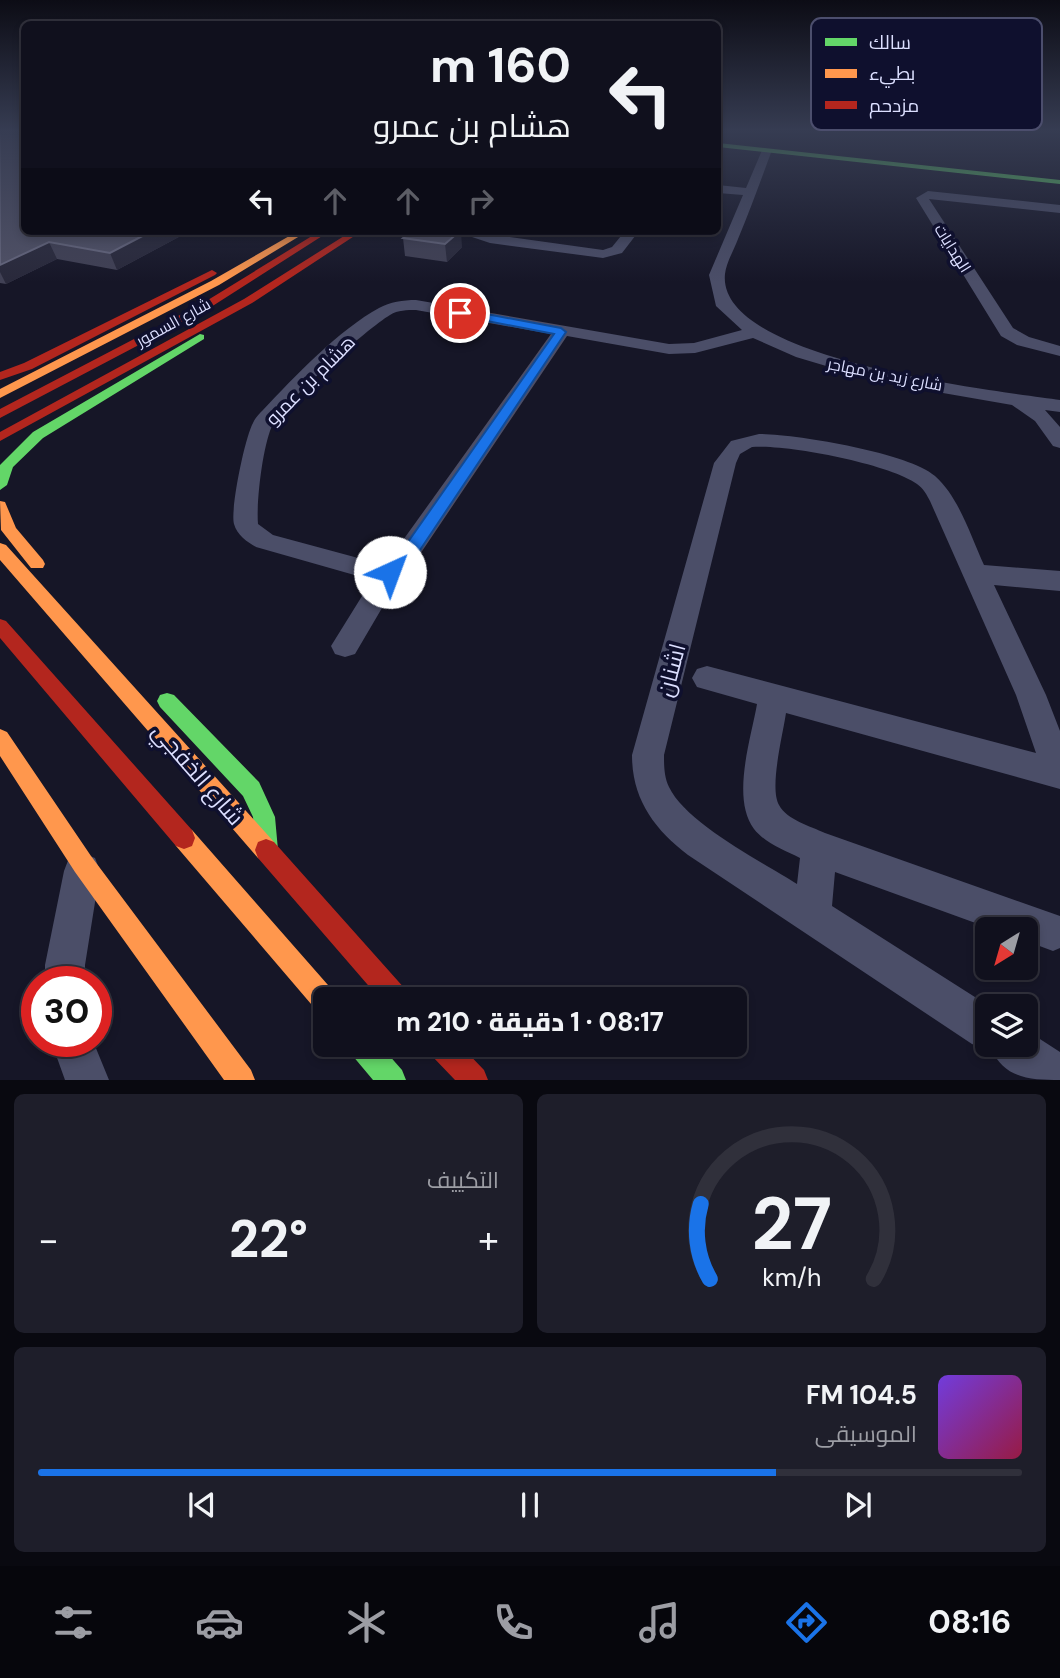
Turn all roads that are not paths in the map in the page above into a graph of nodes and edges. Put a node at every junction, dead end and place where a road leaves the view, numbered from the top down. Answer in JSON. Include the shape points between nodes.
{"nodes":[{"id":1,"x":753,"y":181,"type":"edge"},
{"id":2,"x":721,"y":189,"type":"edge"},
{"id":3,"x":749,"y":192,"type":"junction"},
{"id":4,"x":1060,"y":209,"type":"edge"},
{"id":5,"x":281,"y":235,"type":"edge"},
{"id":6,"x":297,"y":235,"type":"edge"},
{"id":7,"x":320,"y":235,"type":"edge"},
{"id":8,"x":352,"y":235,"type":"edge"},
{"id":9,"x":479,"y":235,"type":"edge"},
{"id":10,"x":629,"y":235,"type":"edge"},
{"id":11,"x":247,"y":301,"type":"junction"},
{"id":12,"x":561,"y":332,"type":"junction"},
{"id":13,"x":754,"y":332,"type":"junction"},
{"id":14,"x":1060,"y":351,"type":"edge"},
{"id":15,"x":0,"y":376,"type":"edge"},
{"id":16,"x":0,"y":394,"type":"edge"},
{"id":17,"x":1012,"y":398,"type":"junction"},
{"id":18,"x":1060,"y":407,"type":"edge"},
{"id":19,"x":0,"y":414,"type":"edge"},
{"id":20,"x":0,"y":437,"type":"edge"},
{"id":21,"x":1060,"y":442,"type":"edge"},
{"id":22,"x":0,"y":485,"type":"edge"},
{"id":23,"x":0,"y":506,"type":"edge"},
{"id":24,"x":0,"y":549,"type":"edge"},
{"id":25,"x":45,"y":572,"type":"dead end"},
{"id":26,"x":390,"y":572,"type":"junction"},
{"id":27,"x":976,"y":574,"type":"junction"},
{"id":28,"x":1060,"y":581,"type":"edge"},
{"id":29,"x":0,"y":626,"type":"edge"},
{"id":30,"x":345,"y":646,"type":"dead end"},
{"id":31,"x":707,"y":678,"type":"dead end"},
{"id":32,"x":156,"y":690,"type":"dead end"},
{"id":33,"x":773,"y":696,"type":"junction"},
{"id":34,"x":0,"y":737,"type":"edge"},
{"id":35,"x":1060,"y":774,"type":"edge"},
{"id":36,"x":819,"y":849,"type":"junction"},
{"id":37,"x":267,"y":852,"type":"junction"},
{"id":38,"x":83,"y":864,"type":"junction"},
{"id":39,"x":812,"y":914,"type":"junction"},
{"id":40,"x":1053,"y":932,"type":"dead end"},
{"id":41,"x":65,"y":966,"type":"edge"},
{"id":42,"x":313,"y":987,"type":"edge"},
{"id":43,"x":386,"y":987,"type":"edge"},
{"id":44,"x":975,"y":1021,"type":"edge"},
{"id":45,"x":78,"y":1057,"type":"edge"},
{"id":46,"x":373,"y":1057,"type":"edge"},
{"id":47,"x":452,"y":1057,"type":"edge"},
{"id":48,"x":1029,"y":1057,"type":"edge"},
{"id":49,"x":1060,"y":1077,"type":"edge"},
{"id":50,"x":87,"y":1080,"type":"edge"},
{"id":51,"x":241,"y":1080,"type":"edge"},
{"id":52,"x":393,"y":1080,"type":"edge"},
{"id":53,"x":474,"y":1080,"type":"edge"}],
"edges":[{"from":1,"to":3,"type":"street","name":"شارع زيد بن مهاجر"},
{"from":2,"to":3,"type":"street"},
{"from":3,"to":13,"type":"street","name":"شارع زيد بن مهاجر","via":[[716,281],[727,309]]},
{"from":4,"to":14,"type":"street","name":"الهدايات","via":[[943,195],[922,198],[1007,332]]},
{"from":5,"to":15,"type":"main road","via":[[130,316]]},
{"from":6,"to":16,"type":"main road","name":"شارع السمور","via":[[215,283]]},
{"from":7,"to":19,"type":"main road","via":[[170,326]]},
{"from":8,"to":11,"type":"main road","name":"شارع السمور"},
{"from":9,"to":10,"type":"street","via":[[595,254],[617,250]]},
{"from":11,"to":20,"type":"main road","name":"شارع السمور"},
{"from":11,"to":22,"type":"main road","via":[[231,319],[38,435],[7,465]]},
{"from":12,"to":13,"type":"street","name":"هشام بن عمرو","via":[[669,349],[695,348]]},
{"from":12,"to":26,"type":"street","via":[[404,561]]},
{"from":12,"to":26,"type":"street","name":"هشام بن عمرو","via":[[416,305],[394,307],[369,322],[268,415],[259,433],[246,526],[265,541]]},
{"from":13,"to":17,"type":"street","name":"شارع زيد بن مهاجر","via":[[797,353],[851,370]]},
{"from":17,"to":18,"type":"street","name":"شارع زيد بن مهاجر"},
{"from":17,"to":21,"type":"street","via":[[1035,411]]},
{"from":23,"to":25,"type":"main road","via":[[18,544]]},
{"from":24,"to":37,"type":"main road","name":"شارع الخفجي"},
{"from":26,"to":30,"type":"street"},
{"from":27,"to":28,"type":"street"},
{"from":27,"to":35,"type":"street","name":"اشنان","via":[[1031,695]]},
{"from":27,"to":39,"type":"street","name":"اشنان","via":[[939,496],[916,474],[763,440],[740,444],[727,457],[648,755],[649,785],[685,832]]},
{"from":29,"to":42,"type":"main road"},
{"from":31,"to":33,"type":"street"},
{"from":32,"to":37,"type":"main road","via":[[251,789],[264,817]]},
{"from":33,"to":35,"type":"street"},
{"from":33,"to":36,"type":"street","via":[[759,802],[765,816],[780,830]]},
{"from":34,"to":38,"type":"main road"},
{"from":36,"to":39,"type":"street"},
{"from":36,"to":40,"type":"street"},
{"from":37,"to":43,"type":"main road","name":"شارع الخفجي"},
{"from":38,"to":41,"type":"street"},
{"from":38,"to":51,"type":"main road"},
{"from":39,"to":44,"type":"street","name":"اشنان"},
{"from":45,"to":50,"type":"street"},
{"from":46,"to":52,"type":"main road"},
{"from":47,"to":53,"type":"main road"},
{"from":48,"to":49,"type":"street"}]}
